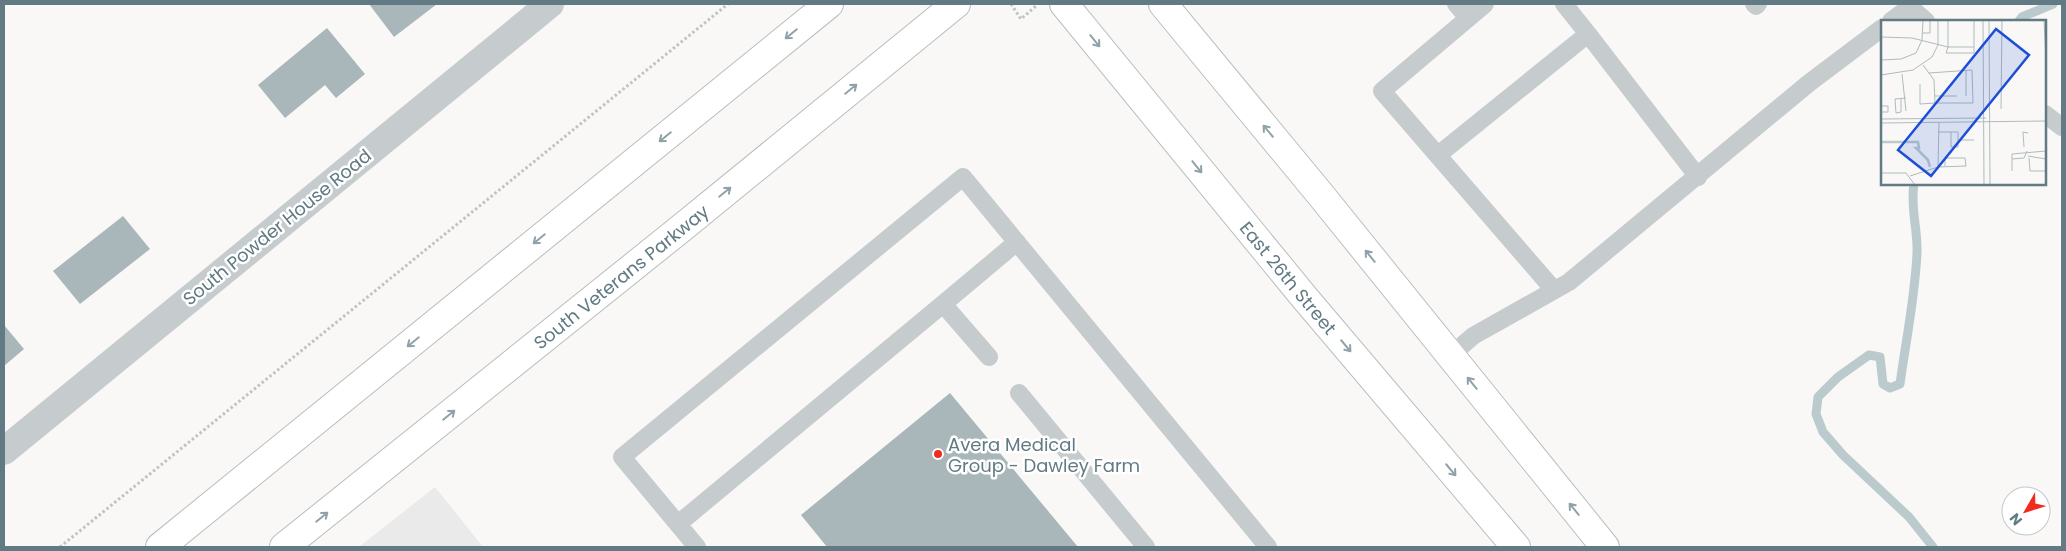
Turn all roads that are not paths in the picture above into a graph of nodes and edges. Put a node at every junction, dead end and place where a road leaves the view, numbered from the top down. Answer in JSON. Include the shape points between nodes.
{"nodes":[{"id":1,"x":550,"y":4,"type":"edge"},
{"id":2,"x":829,"y":4,"type":"edge"},
{"id":3,"x":956,"y":4,"type":"edge"},
{"id":4,"x":1064,"y":4,"type":"edge"},
{"id":5,"x":1163,"y":4,"type":"edge"},
{"id":6,"x":1456,"y":4,"type":"edge"},
{"id":7,"x":1485,"y":4,"type":"edge"},
{"id":8,"x":1564,"y":4,"type":"edge"},
{"id":9,"x":1754,"y":4,"type":"edge"},
{"id":10,"x":1758,"y":4,"type":"edge"},
{"id":11,"x":1908,"y":6,"type":"edge"},
{"id":12,"x":1468,"y":18,"type":"junction"},
{"id":13,"x":1892,"y":20,"type":"edge"},
{"id":14,"x":1925,"y":20,"type":"edge"},
{"id":15,"x":1881,"y":29,"type":"edge"},
{"id":16,"x":1588,"y":34,"type":"junction"},
{"id":17,"x":2046,"y":115,"type":"edge"},
{"id":18,"x":2062,"y":127,"type":"edge"},
{"id":19,"x":1438,"y":155,"type":"junction"},
{"id":20,"x":1698,"y":176,"type":"junction"},
{"id":21,"x":1017,"y":242,"type":"junction"},
{"id":22,"x":1554,"y":290,"type":"junction"},
{"id":23,"x":943,"y":304,"type":"junction"},
{"id":24,"x":1450,"y":356,"type":"junction"},
{"id":25,"x":989,"y":357,"type":"dead end"},
{"id":26,"x":1019,"y":393,"type":"dead end"},
{"id":27,"x":4,"y":451,"type":"edge"},
{"id":28,"x":678,"y":524,"type":"junction"},
{"id":29,"x":160,"y":547,"type":"edge"},
{"id":30,"x":284,"y":547,"type":"edge"},
{"id":31,"x":697,"y":547,"type":"edge"},
{"id":32,"x":1146,"y":547,"type":"edge"},
{"id":33,"x":1268,"y":547,"type":"edge"},
{"id":34,"x":1516,"y":547,"type":"edge"},
{"id":35,"x":1605,"y":547,"type":"edge"}],
"edges":[{"from":1,"to":27,"type":"street","name":"South Powder House Road"},
{"from":2,"to":29,"type":"main road","one_way":true},
{"from":30,"to":3,"type":"main road","name":"South Veterans Parkway","one_way":true},
{"from":4,"to":34,"type":"main road","name":"East 26th Street","one_way":true,"via":[[1304,297]]},
{"from":24,"to":5,"type":"main road","one_way":true},
{"from":6,"to":12,"type":"lane"},
{"from":7,"to":12,"type":"lane"},
{"from":8,"to":16,"type":"lane"},
{"from":9,"to":10,"type":"lane"},
{"from":11,"to":13,"type":"lane"},
{"from":11,"to":14,"type":"lane"},
{"from":12,"to":19,"type":"lane","via":[[1382,91]]},
{"from":15,"to":20,"type":"lane","via":[[1809,83]]},
{"from":16,"to":19,"type":"lane"},
{"from":16,"to":20,"type":"lane"},
{"from":17,"to":18,"type":"lane"},
{"from":19,"to":22,"type":"lane"},
{"from":20,"to":22,"type":"lane","via":[[1569,282]]},
{"from":21,"to":23,"type":"lane"},
{"from":21,"to":28,"type":"lane","via":[[963,176],[622,457]]},
{"from":21,"to":33,"type":"lane"},
{"from":22,"to":24,"type":"lane","via":[[1474,336]]},
{"from":23,"to":25,"type":"lane"},
{"from":23,"to":28,"type":"lane"},
{"from":35,"to":24,"type":"main road","one_way":true},
{"from":26,"to":32,"type":"lane"},
{"from":28,"to":31,"type":"lane"}]}
